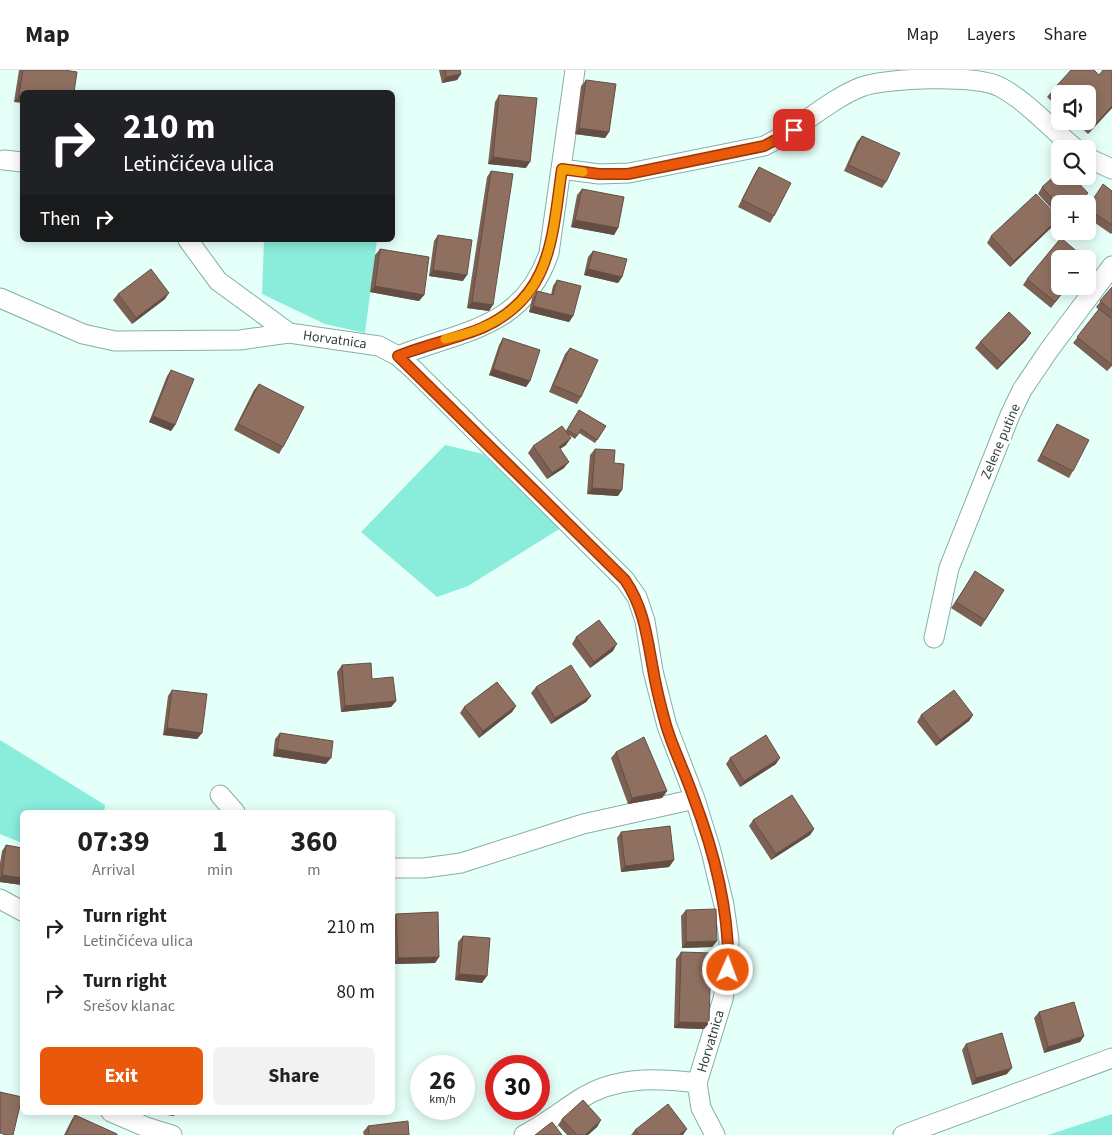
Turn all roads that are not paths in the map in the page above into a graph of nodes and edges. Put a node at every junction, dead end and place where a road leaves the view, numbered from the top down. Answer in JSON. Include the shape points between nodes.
{"nodes":[{"id":1,"x":575,"y":70,"type":"edge"},
{"id":2,"x":1066,"y":140,"type":"edge"},
{"id":3,"x":4,"y":160,"type":"dead end"},
{"id":4,"x":20,"y":162,"type":"edge"},
{"id":5,"x":1096,"y":162,"type":"edge"},
{"id":6,"x":562,"y":169,"type":"junction"},
{"id":7,"x":1112,"y":169,"type":"edge"},
{"id":8,"x":189,"y":242,"type":"edge"},
{"id":9,"x":1112,"y":266,"type":"edge"},
{"id":10,"x":0,"y":298,"type":"edge"},
{"id":11,"x":289,"y":333,"type":"junction"},
{"id":12,"x":398,"y":356,"type":"junction"},
{"id":13,"x":934,"y":638,"type":"dead end"},
{"id":14,"x":220,"y":795,"type":"dead end"},
{"id":15,"x":694,"y":799,"type":"junction"},
{"id":16,"x":234,"y":810,"type":"edge"},
{"id":17,"x":395,"y":868,"type":"edge"},
{"id":18,"x":0,"y":899,"type":"edge"},
{"id":19,"x":20,"y":910,"type":"edge"},
{"id":20,"x":1112,"y":1058,"type":"edge"},
{"id":21,"x":697,"y":1083,"type":"junction"},
{"id":22,"x":118,"y":1115,"type":"edge"},
{"id":23,"x":172,"y":1135,"type":"edge"},
{"id":24,"x":524,"y":1135,"type":"edge"},
{"id":25,"x":715,"y":1135,"type":"edge"},
{"id":26,"x":903,"y":1135,"type":"edge"}],
"edges":[{"from":1,"to":6,"type":"street"},
{"from":2,"to":6,"type":"street","via":[[998,85],[968,79],[889,81],[862,87],[842,97],[764,146],[628,174]]},
{"from":3,"to":4,"type":"street"},
{"from":5,"to":7,"type":"street"},
{"from":6,"to":12,"type":"street","via":[[549,253],[538,280],[528,292],[511,310],[482,328]]},
{"from":8,"to":11,"type":"street","name":"Horvatnica","via":[[218,281]]},
{"from":9,"to":13,"type":"street","name":"Zelene putine","via":[[1049,350],[1022,390],[1010,415],[950,568]]},
{"from":10,"to":11,"type":"street","name":"Horvatnica","via":[[83,334],[115,341],[240,340]]},
{"from":11,"to":12,"type":"street","name":"Horvatnica","via":[[361,341]]},
{"from":12,"to":15,"type":"street","name":"Horvatnica","via":[[625,580],[645,621],[667,726]]},
{"from":14,"to":16,"type":"street"},
{"from":15,"to":17,"type":"street","via":[[583,824],[462,863]]},
{"from":15,"to":21,"type":"street","name":"Horvatnica","via":[[714,860],[729,940],[723,999]]},
{"from":18,"to":19,"type":"street"},
{"from":20,"to":26,"type":"street"},
{"from":21,"to":24,"type":"street","via":[[629,1080],[607,1086]]},
{"from":21,"to":25,"type":"street","name":"Horvatnica","via":[[701,1108]]},
{"from":22,"to":23,"type":"street"}]}
